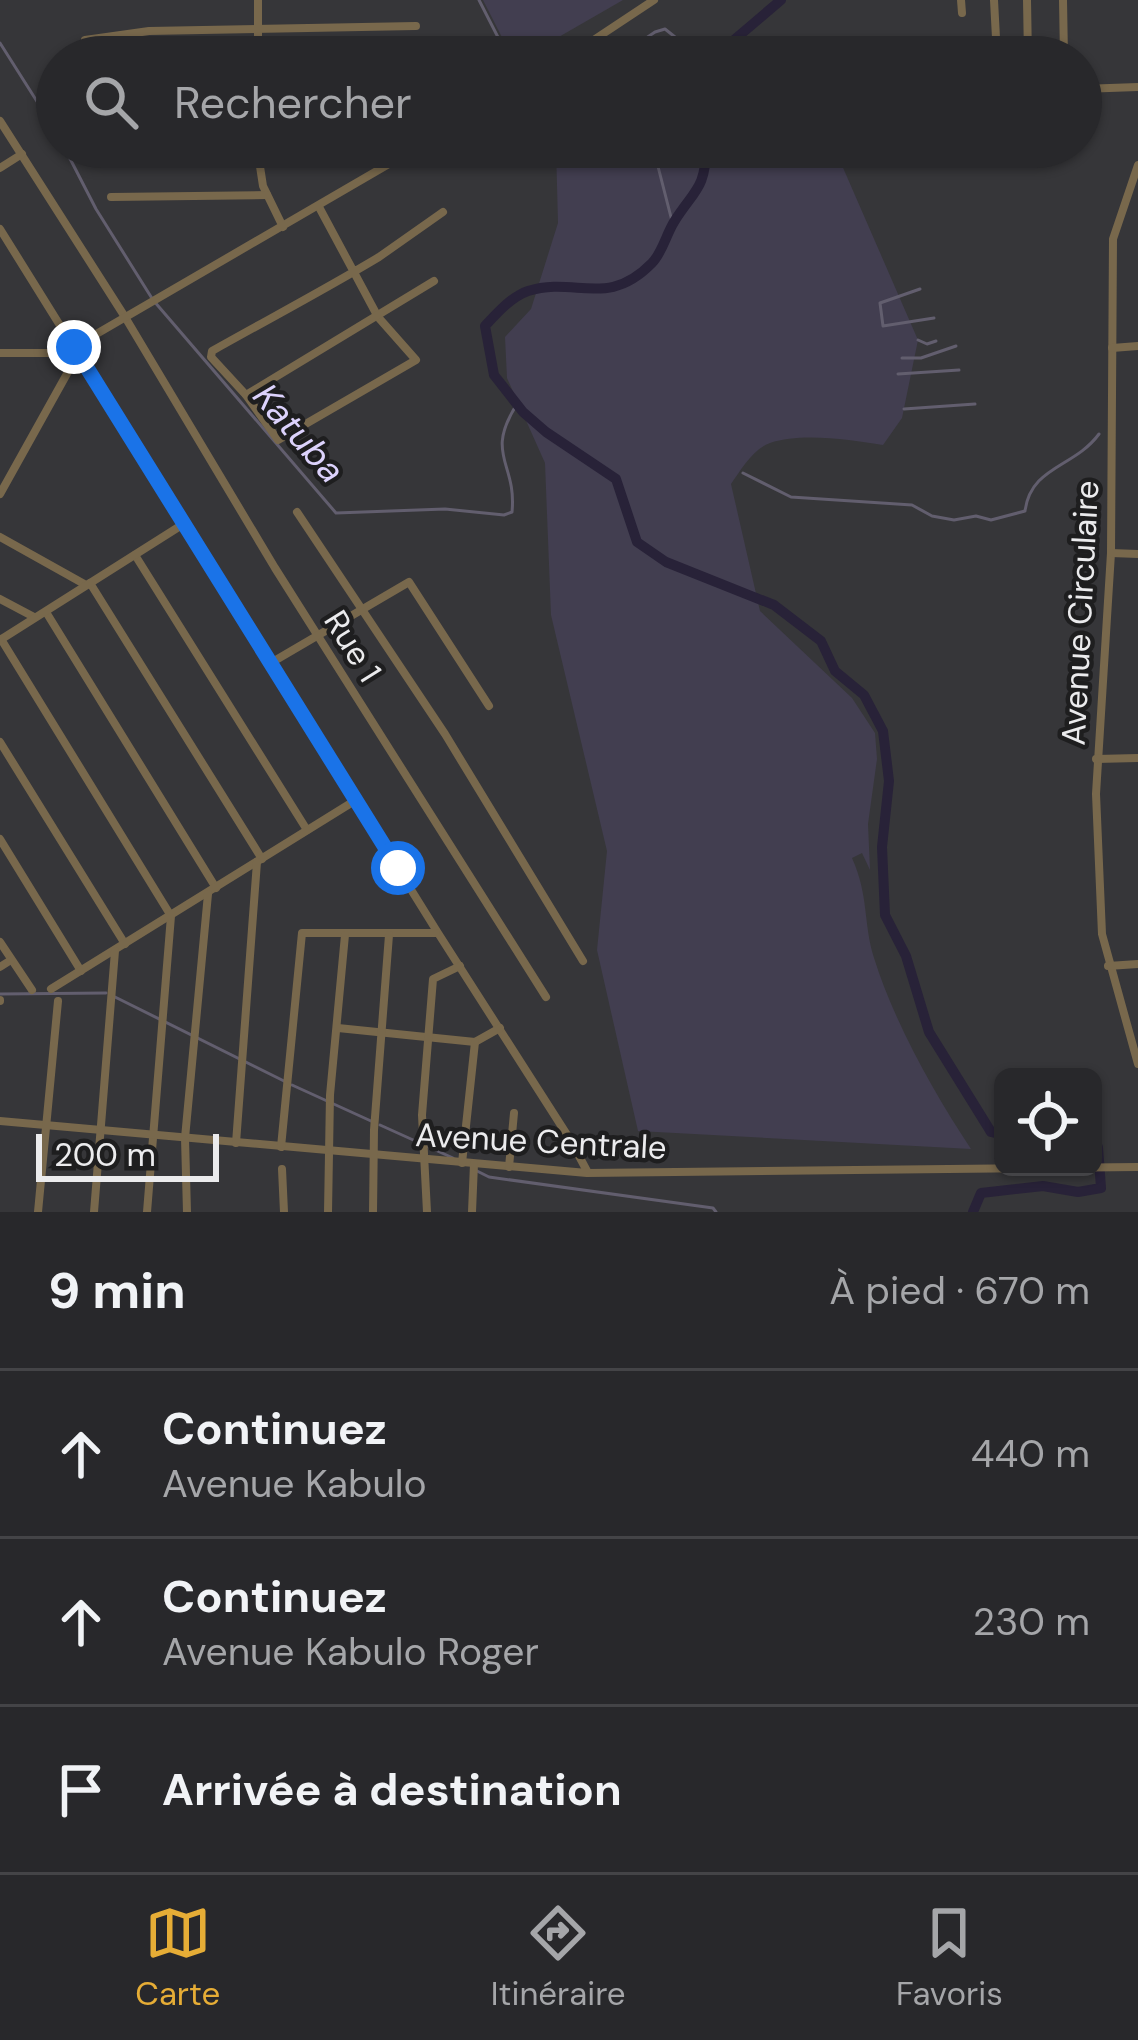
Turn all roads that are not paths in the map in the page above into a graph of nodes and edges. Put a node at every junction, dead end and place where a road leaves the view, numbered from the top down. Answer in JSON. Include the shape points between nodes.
{"nodes":[{"id":1,"x":258,"y":0,"type":"edge"},
{"id":2,"x":654,"y":0,"type":"edge"},
{"id":3,"x":961,"y":0,"type":"edge"},
{"id":4,"x":994,"y":0,"type":"edge"},
{"id":5,"x":1027,"y":0,"type":"edge"},
{"id":6,"x":1063,"y":0,"type":"edge"},
{"id":7,"x":962,"y":13,"type":"dead end"},
{"id":8,"x":416,"y":26,"type":"dead end"},
{"id":9,"x":258,"y":31,"type":"junction"},
{"id":10,"x":113,"y":36,"type":"edge"},
{"id":11,"x":258,"y":36,"type":"edge"},
{"id":12,"x":600,"y":36,"type":"edge"},
{"id":13,"x":996,"y":36,"type":"edge"},
{"id":14,"x":1028,"y":36,"type":"edge"},
{"id":15,"x":1064,"y":36,"type":"edge"},
{"id":16,"x":1138,"y":87,"type":"edge"},
{"id":17,"x":1102,"y":88,"type":"edge"},
{"id":18,"x":0,"y":121,"type":"edge"},
{"id":19,"x":22,"y":154,"type":"junction"},
{"id":20,"x":1138,"y":167,"type":"edge"},
{"id":21,"x":0,"y":168,"type":"edge"},
{"id":22,"x":261,"y":168,"type":"edge"},
{"id":23,"x":383,"y":168,"type":"edge"},
{"id":24,"x":267,"y":195,"type":"junction"},
{"id":25,"x":111,"y":196,"type":"dead end"},
{"id":26,"x":319,"y":206,"type":"junction"},
{"id":27,"x":443,"y":212,"type":"dead end"},
{"id":28,"x":284,"y":227,"type":"junction"},
{"id":29,"x":0,"y":229,"type":"edge"},
{"id":30,"x":353,"y":272,"type":"junction"},
{"id":31,"x":434,"y":281,"type":"dead end"},
{"id":32,"x":124,"y":316,"type":"junction"},
{"id":33,"x":378,"y":316,"type":"junction"},
{"id":34,"x":1138,"y":346,"type":"edge"},
{"id":35,"x":1112,"y":348,"type":"junction"},
{"id":36,"x":76,"y":351,"type":"junction"},
{"id":37,"x":0,"y":353,"type":"edge"},
{"id":38,"x":246,"y":395,"type":"junction"},
{"id":39,"x":0,"y":494,"type":"edge"},
{"id":40,"x":297,"y":512,"type":"dead end"},
{"id":41,"x":185,"y":524,"type":"junction"},
{"id":42,"x":0,"y":537,"type":"edge"},
{"id":43,"x":1111,"y":553,"type":"junction"},
{"id":44,"x":134,"y":554,"type":"junction"},
{"id":45,"x":1138,"y":554,"type":"edge"},
{"id":46,"x":88,"y":584,"type":"junction"},
{"id":47,"x":0,"y":599,"type":"edge"},
{"id":48,"x":362,"y":606,"type":"junction"},
{"id":49,"x":46,"y":612,"type":"junction"},
{"id":50,"x":34,"y":617,"type":"junction"},
{"id":51,"x":317,"y":634,"type":"junction"},
{"id":52,"x":0,"y":639,"type":"edge"},
{"id":53,"x":269,"y":664,"type":"junction"},
{"id":54,"x":489,"y":706,"type":"dead end"},
{"id":55,"x":0,"y":742,"type":"edge"},
{"id":56,"x":1138,"y":758,"type":"edge"},
{"id":57,"x":1096,"y":759,"type":"junction"},
{"id":58,"x":356,"y":800,"type":"junction"},
{"id":59,"x":308,"y":830,"type":"junction"},
{"id":60,"x":0,"y":839,"type":"edge"},
{"id":61,"x":260,"y":861,"type":"junction"},
{"id":62,"x":212,"y":890,"type":"junction"},
{"id":63,"x":171,"y":916,"type":"junction"},
{"id":64,"x":437,"y":933,"type":"junction"},
{"id":65,"x":346,"y":935,"type":"junction"},
{"id":66,"x":389,"y":935,"type":"junction"},
{"id":67,"x":0,"y":942,"type":"edge"},
{"id":68,"x":125,"y":944,"type":"junction"},
{"id":69,"x":115,"y":951,"type":"junction"},
{"id":70,"x":10,"y":960,"type":"junction"},
{"id":71,"x":583,"y":961,"type":"dead end"},
{"id":72,"x":1138,"y":964,"type":"edge"},
{"id":73,"x":460,"y":966,"type":"junction"},
{"id":74,"x":1108,"y":966,"type":"junction"},
{"id":75,"x":0,"y":967,"type":"edge"},
{"id":76,"x":81,"y":971,"type":"junction"},
{"id":77,"x":51,"y":989,"type":"dead end"},
{"id":78,"x":32,"y":990,"type":"dead end"},
{"id":79,"x":547,"y":998,"type":"dead end"},
{"id":80,"x":58,"y":1001,"type":"dead end"},
{"id":81,"x":338,"y":1028,"type":"junction"},
{"id":82,"x":500,"y":1028,"type":"junction"},
{"id":83,"x":382,"y":1032,"type":"junction"},
{"id":84,"x":430,"y":1036,"type":"junction"},
{"id":85,"x":475,"y":1042,"type":"junction"},
{"id":86,"x":1138,"y":1064,"type":"edge"},
{"id":87,"x":514,"y":1113,"type":"dead end"},
{"id":88,"x":0,"y":1121,"type":"edge"},
{"id":89,"x":46,"y":1126,"type":"junction"},
{"id":90,"x":101,"y":1130,"type":"junction"},
{"id":91,"x":154,"y":1136,"type":"junction"},
{"id":92,"x":185,"y":1138,"type":"junction"},
{"id":93,"x":236,"y":1143,"type":"junction"},
{"id":94,"x":280,"y":1148,"type":"junction"},
{"id":95,"x":327,"y":1150,"type":"junction"},
{"id":96,"x":373,"y":1155,"type":"junction"},
{"id":97,"x":426,"y":1160,"type":"junction"},
{"id":98,"x":462,"y":1163,"type":"junction"},
{"id":99,"x":474,"y":1164,"type":"junction"},
{"id":100,"x":509,"y":1167,"type":"junction"},
{"id":101,"x":1138,"y":1167,"type":"edge"},
{"id":102,"x":1102,"y":1168,"type":"edge"},
{"id":103,"x":282,"y":1169,"type":"dead end"},
{"id":104,"x":994,"y":1170,"type":"edge"},
{"id":105,"x":587,"y":1173,"type":"junction"},
{"id":106,"x":38,"y":1212,"type":"edge"},
{"id":107,"x":94,"y":1212,"type":"edge"},
{"id":108,"x":147,"y":1212,"type":"edge"},
{"id":109,"x":187,"y":1212,"type":"edge"},
{"id":110,"x":284,"y":1212,"type":"edge"},
{"id":111,"x":328,"y":1212,"type":"edge"},
{"id":112,"x":374,"y":1212,"type":"edge"},
{"id":113,"x":427,"y":1212,"type":"edge"},
{"id":114,"x":472,"y":1212,"type":"edge"}],
"edges":[{"from":1,"to":9,"type":"street"},
{"from":2,"to":12,"type":"street"},
{"from":3,"to":7,"type":"street"},
{"from":4,"to":13,"type":"street"},
{"from":5,"to":14,"type":"street"},
{"from":6,"to":15,"type":"street"},
{"from":8,"to":9,"type":"street"},
{"from":9,"to":10,"type":"street"},
{"from":9,"to":11,"type":"street"},
{"from":16,"to":17,"type":"street"},
{"from":18,"to":19,"type":"street","name":"Rue 1"},
{"from":19,"to":21,"type":"street"},
{"from":19,"to":32,"type":"street","name":"Rue 1"},
{"from":20,"to":35,"type":"street","name":"Avenue Circulaire","via":[[1112,239]]},
{"from":22,"to":24,"type":"street"},
{"from":23,"to":26,"type":"street"},
{"from":24,"to":25,"type":"street"},
{"from":24,"to":28,"type":"street"},
{"from":26,"to":28,"type":"street"},
{"from":26,"to":30,"type":"street"},
{"from":27,"to":30,"type":"street"},
{"from":28,"to":32,"type":"street"},
{"from":29,"to":36,"type":"street"},
{"from":30,"to":33,"type":"street"},
{"from":30,"to":38,"type":"street","via":[[211,353]]},
{"from":31,"to":33,"type":"street"},
{"from":32,"to":36,"type":"street"},
{"from":32,"to":51,"type":"street","name":"Rue 1"},
{"from":33,"to":38,"type":"street"},
{"from":33,"to":38,"type":"street","via":[[416,361],[278,440]]},
{"from":34,"to":35,"type":"street"},
{"from":35,"to":43,"type":"street","name":"Avenue Circulaire"},
{"from":36,"to":37,"type":"street"},
{"from":36,"to":39,"type":"street"},
{"from":36,"to":41,"type":"street"},
{"from":40,"to":48,"type":"street"},
{"from":41,"to":44,"type":"street"},
{"from":41,"to":53,"type":"street"},
{"from":42,"to":46,"type":"street"},
{"from":43,"to":45,"type":"street"},
{"from":43,"to":57,"type":"street","name":"Avenue Circulaire"},
{"from":44,"to":46,"type":"street"},
{"from":44,"to":59,"type":"street"},
{"from":46,"to":49,"type":"street"},
{"from":46,"to":61,"type":"street"},
{"from":47,"to":50,"type":"street"},
{"from":48,"to":51,"type":"street"},
{"from":48,"to":54,"type":"street","via":[[409,582]]},
{"from":48,"to":71,"type":"street"},
{"from":49,"to":50,"type":"street"},
{"from":49,"to":62,"type":"street"},
{"from":50,"to":52,"type":"street"},
{"from":51,"to":53,"type":"street"},
{"from":51,"to":79,"type":"street","name":"Rue 1"},
{"from":52,"to":63,"type":"street"},
{"from":53,"to":58,"type":"street"},
{"from":55,"to":68,"type":"street"},
{"from":56,"to":57,"type":"street"},
{"from":57,"to":74,"type":"street","name":"Avenue Circulaire","via":[[1097,887]]},
{"from":58,"to":59,"type":"street"},
{"from":58,"to":64,"type":"street"},
{"from":59,"to":61,"type":"street"},
{"from":60,"to":76,"type":"street"},
{"from":61,"to":62,"type":"street"},
{"from":61,"to":93,"type":"street"},
{"from":62,"to":63,"type":"street"},
{"from":62,"to":92,"type":"street"},
{"from":63,"to":68,"type":"street"},
{"from":63,"to":91,"type":"street"},
{"from":64,"to":66,"type":"street"},
{"from":64,"to":73,"type":"street"},
{"from":65,"to":66,"type":"street"},
{"from":65,"to":81,"type":"street"},
{"from":65,"to":94,"type":"street","via":[[302,933]]},
{"from":66,"to":83,"type":"street"},
{"from":67,"to":70,"type":"street"},
{"from":68,"to":69,"type":"street"},
{"from":69,"to":76,"type":"street"},
{"from":69,"to":90,"type":"street"},
{"from":70,"to":75,"type":"street"},
{"from":70,"to":78,"type":"street"},
{"from":72,"to":74,"type":"street"},
{"from":73,"to":82,"type":"street"},
{"from":73,"to":84,"type":"street","via":[[433,979]]},
{"from":74,"to":86,"type":"street","name":"Avenue Circulaire"},
{"from":76,"to":77,"type":"street"},
{"from":80,"to":89,"type":"street"},
{"from":81,"to":83,"type":"street"},
{"from":81,"to":95,"type":"street"},
{"from":82,"to":85,"type":"street"},
{"from":82,"to":105,"type":"street"},
{"from":83,"to":84,"type":"street"},
{"from":83,"to":96,"type":"street"},
{"from":84,"to":85,"type":"street"},
{"from":84,"to":97,"type":"street"},
{"from":85,"to":98,"type":"street"},
{"from":87,"to":100,"type":"street"},
{"from":88,"to":89,"type":"street","name":"Avenue Centrale"},
{"from":89,"to":90,"type":"street","name":"Avenue Centrale"},
{"from":89,"to":106,"type":"street"},
{"from":90,"to":91,"type":"street","name":"Avenue Centrale"},
{"from":90,"to":107,"type":"street"},
{"from":91,"to":92,"type":"street","name":"Avenue Centrale"},
{"from":91,"to":108,"type":"street"},
{"from":92,"to":93,"type":"street","name":"Avenue Centrale"},
{"from":92,"to":109,"type":"street"},
{"from":93,"to":94,"type":"street","name":"Avenue Centrale"},
{"from":94,"to":95,"type":"street","name":"Avenue Centrale"},
{"from":95,"to":96,"type":"street","name":"Avenue Centrale"},
{"from":95,"to":111,"type":"street"},
{"from":96,"to":97,"type":"street","name":"Avenue Centrale"},
{"from":96,"to":112,"type":"street"},
{"from":97,"to":98,"type":"street","name":"Avenue Centrale"},
{"from":97,"to":113,"type":"street"},
{"from":98,"to":99,"type":"street","name":"Avenue Centrale"},
{"from":99,"to":100,"type":"street","name":"Avenue Centrale"},
{"from":99,"to":114,"type":"street"},
{"from":100,"to":105,"type":"street","name":"Avenue Centrale"},
{"from":101,"to":102,"type":"street","name":"Avenue Centrale"},
{"from":103,"to":110,"type":"street"},
{"from":104,"to":105,"type":"street","name":"Avenue Centrale"}]}
